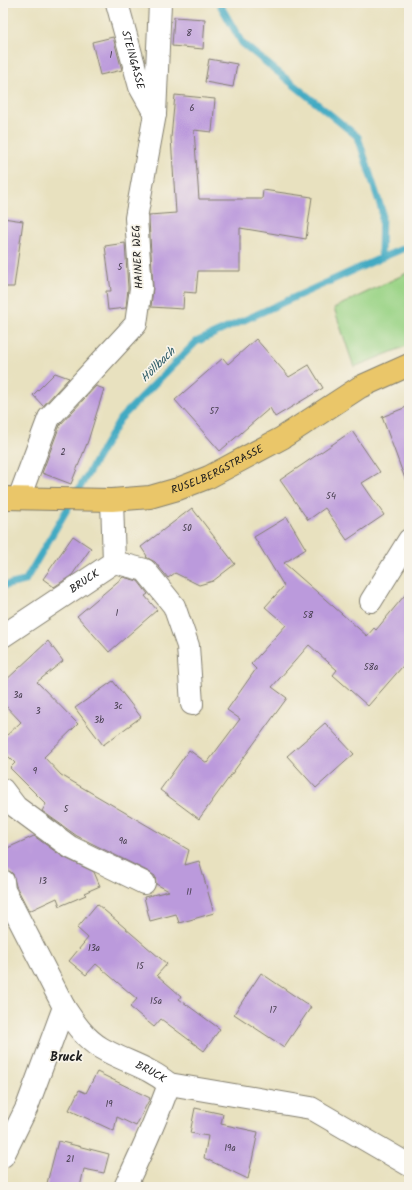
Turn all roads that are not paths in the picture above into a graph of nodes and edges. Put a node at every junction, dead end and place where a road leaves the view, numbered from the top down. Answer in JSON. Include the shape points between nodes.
{"nodes":[{"id":1,"x":117,"y":3,"type":"edge"},
{"id":2,"x":160,"y":3,"type":"edge"},
{"id":3,"x":155,"y":114,"type":"junction"},
{"id":4,"x":409,"y":365,"type":"edge"},
{"id":5,"x":11,"y":498,"type":"edge"},
{"id":6,"x":112,"y":500,"type":"junction"},
{"id":7,"x":409,"y":540,"type":"edge"},
{"id":8,"x":114,"y":562,"type":"junction"},
{"id":9,"x":370,"y":601,"type":"dead end"},
{"id":10,"x":3,"y":636,"type":"edge"},
{"id":11,"x":192,"y":704,"type":"dead end"},
{"id":12,"x":3,"y":790,"type":"edge"},
{"id":13,"x":3,"y":881,"type":"edge"},
{"id":14,"x":144,"y":883,"type":"dead end"},
{"id":15,"x":64,"y":1007,"type":"junction"},
{"id":16,"x":170,"y":1084,"type":"junction"},
{"id":17,"x":3,"y":1156,"type":"edge"},
{"id":18,"x":409,"y":1165,"type":"edge"},
{"id":19,"x":125,"y":1187,"type":"edge"}],
"edges":[{"from":1,"to":3,"type":"street","name":"STEINGASSE","via":[[140,87]]},
{"from":2,"to":3,"type":"street","name":"HAINER WEG"},
{"from":3,"to":5,"type":"street","name":"HAINER WEG","via":[[136,218],[142,288],[136,324],[49,418]]},
{"from":4,"to":6,"type":"main road","name":"RUSELBERGSTRASSE","via":[[360,387],[282,438],[209,477],[150,497]]},
{"from":5,"to":6,"type":"main road","name":"RUSELBERGSTRASSE"},
{"from":6,"to":8,"type":"street"},
{"from":7,"to":9,"type":"street"},
{"from":8,"to":10,"type":"street","name":"BRUCK"},
{"from":8,"to":11,"type":"street","via":[[145,570],[174,606],[188,646]]},
{"from":12,"to":14,"type":"street","via":[[16,807],[70,847]]},
{"from":13,"to":15,"type":"street","name":"BRUCK","via":[[4,890]]},
{"from":15,"to":16,"type":"street","name":"BRUCK","via":[[82,1033],[100,1048],[159,1075]]},
{"from":15,"to":17,"type":"street","via":[[27,1107]]},
{"from":16,"to":18,"type":"street","via":[[311,1108]]},
{"from":16,"to":19,"type":"street","name":"BRUCK","via":[[147,1142]]}]}
